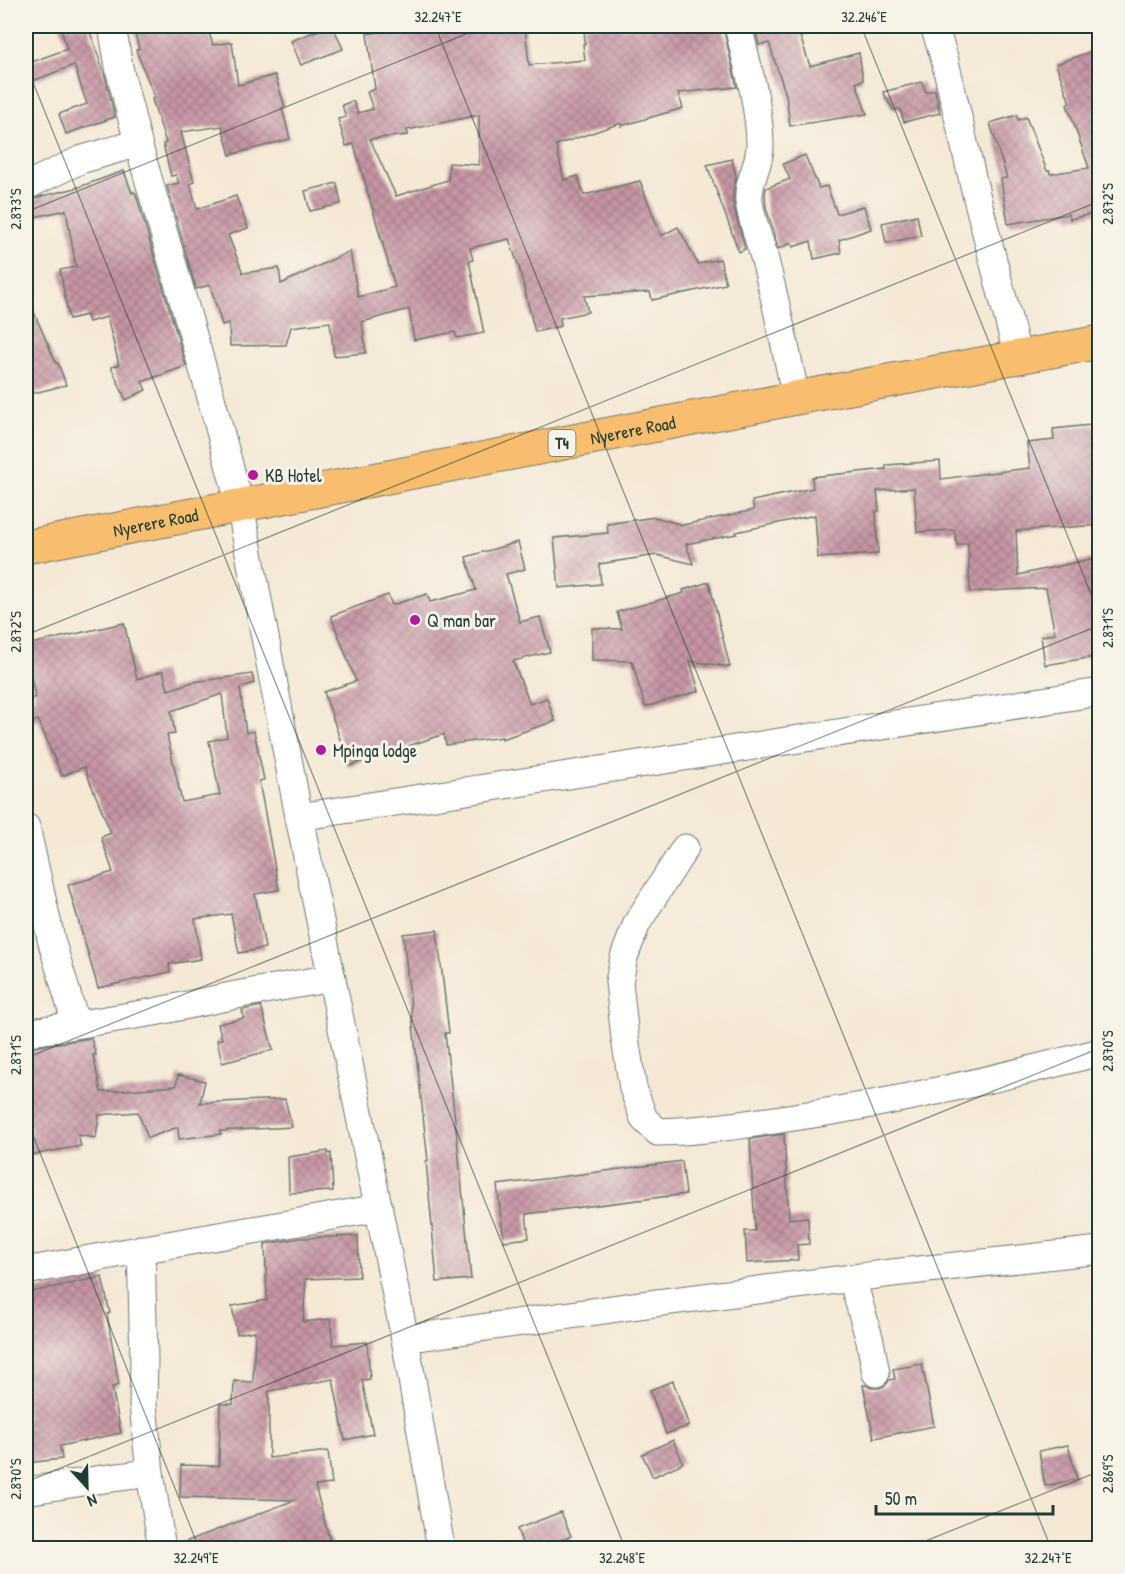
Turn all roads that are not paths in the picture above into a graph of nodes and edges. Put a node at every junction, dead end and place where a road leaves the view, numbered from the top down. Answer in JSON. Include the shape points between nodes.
{"nodes":[{"id":1,"x":112,"y":26,"type":"edge"},
{"id":2,"x":738,"y":26,"type":"edge"},
{"id":3,"x":934,"y":26,"type":"edge"},
{"id":4,"x":138,"y":143,"type":"junction"},
{"id":5,"x":26,"y":186,"type":"edge"},
{"id":6,"x":1100,"y":342,"type":"edge"},
{"id":7,"x":1018,"y":357,"type":"junction"},
{"id":8,"x":796,"y":398,"type":"junction"},
{"id":9,"x":240,"y":505,"type":"junction"},
{"id":10,"x":26,"y":547,"type":"edge"},
{"id":11,"x":1100,"y":692,"type":"edge"},
{"id":12,"x":299,"y":817,"type":"junction"},
{"id":13,"x":27,"y":838,"type":"edge"},
{"id":14,"x":685,"y":848,"type":"dead end"},
{"id":15,"x":332,"y":978,"type":"junction"},
{"id":16,"x":76,"y":1024,"type":"junction"},
{"id":17,"x":26,"y":1033,"type":"edge"},
{"id":18,"x":1100,"y":1052,"type":"edge"},
{"id":19,"x":379,"y":1208,"type":"junction"},
{"id":20,"x":141,"y":1249,"type":"junction"},
{"id":21,"x":1100,"y":1250,"type":"edge"},
{"id":22,"x":26,"y":1271,"type":"edge"},
{"id":23,"x":852,"y":1278,"type":"junction"},
{"id":24,"x":405,"y":1339,"type":"junction"},
{"id":25,"x":876,"y":1373,"type":"dead end"},
{"id":26,"x":150,"y":1473,"type":"junction"},
{"id":27,"x":26,"y":1491,"type":"edge"},
{"id":28,"x":162,"y":1548,"type":"edge"},
{"id":29,"x":441,"y":1548,"type":"edge"}],
"edges":[{"from":1,"to":4,"type":"street"},
{"from":2,"to":8,"type":"street","via":[[757,110],[760,144],[750,185],[751,212]]},
{"from":3,"to":7,"type":"street"},
{"from":4,"to":5,"type":"street","via":[[80,160]]},
{"from":4,"to":9,"type":"street"},
{"from":6,"to":7,"type":"highway","name":"Nyerere Road","number":"T4"},
{"from":7,"to":8,"type":"highway","name":"Nyerere Road","number":"T4"},
{"from":8,"to":9,"type":"highway","name":"Nyerere Road","number":"T4"},
{"from":9,"to":10,"type":"highway","name":"Nyerere Road","number":"T4"},
{"from":9,"to":12,"type":"street"},
{"from":11,"to":12,"type":"street"},
{"from":12,"to":15,"type":"street"},
{"from":13,"to":16,"type":"street"},
{"from":14,"to":18,"type":"street","via":[[637,923],[619,982],[633,1089],[644,1119],[658,1132],[764,1122],[881,1103]]},
{"from":15,"to":16,"type":"street"},
{"from":15,"to":19,"type":"street"},
{"from":16,"to":17,"type":"street"},
{"from":19,"to":20,"type":"street"},
{"from":19,"to":24,"type":"street"},
{"from":20,"to":22,"type":"street"},
{"from":20,"to":26,"type":"street","via":[[143,1405]]},
{"from":21,"to":23,"type":"street"},
{"from":23,"to":24,"type":"street"},
{"from":23,"to":25,"type":"street"},
{"from":24,"to":29,"type":"street"},
{"from":26,"to":27,"type":"street"},
{"from":26,"to":28,"type":"street"}]}
